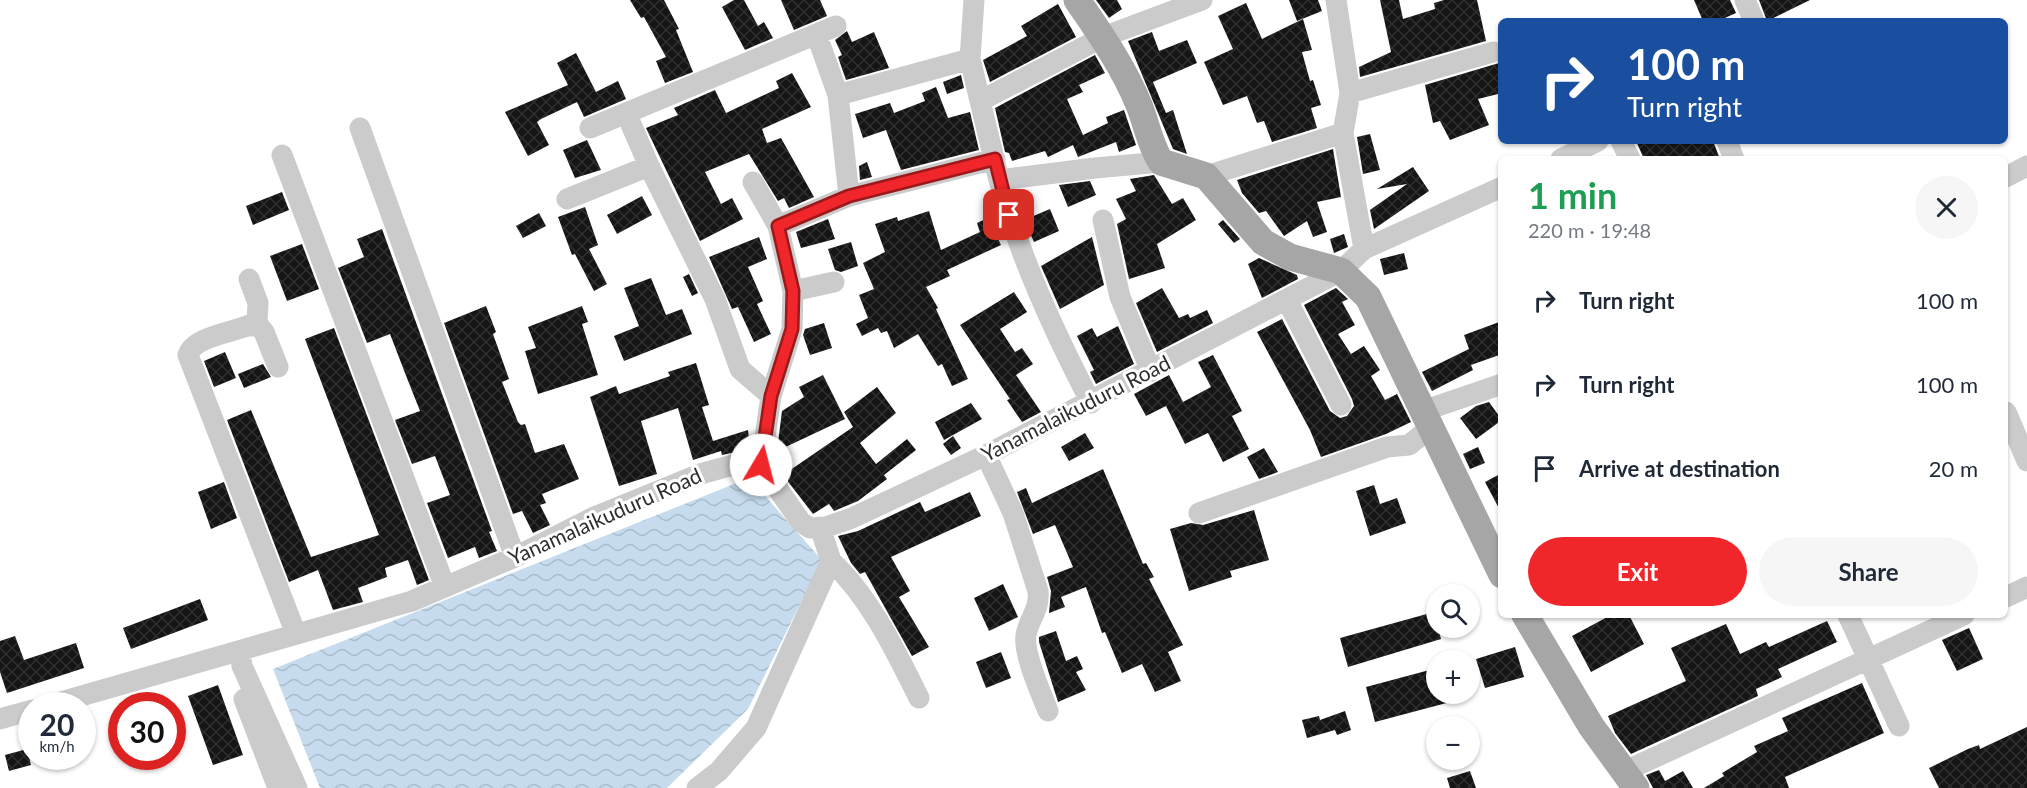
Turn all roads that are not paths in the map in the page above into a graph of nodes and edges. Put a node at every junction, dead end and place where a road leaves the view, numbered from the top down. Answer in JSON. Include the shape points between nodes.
{"nodes":[{"id":1,"x":974,"y":0,"type":"edge"},
{"id":2,"x":1077,"y":0,"type":"edge"},
{"id":3,"x":1202,"y":0,"type":"edge"},
{"id":4,"x":1336,"y":0,"type":"edge"},
{"id":5,"x":1745,"y":0,"type":"edge"},
{"id":6,"x":1753,"y":18,"type":"edge"},
{"id":7,"x":836,"y":26,"type":"dead end"},
{"id":8,"x":817,"y":36,"type":"junction"},
{"id":9,"x":1103,"y":37,"type":"junction"},
{"id":10,"x":1492,"y":52,"type":"dead end"},
{"id":11,"x":970,"y":59,"type":"junction"},
{"id":12,"x":1350,"y":93,"type":"junction"},
{"id":13,"x":838,"y":96,"type":"junction"},
{"id":14,"x":982,"y":100,"type":"junction"},
{"id":15,"x":627,"y":115,"type":"junction"},
{"id":16,"x":360,"y":128,"type":"dead end"},
{"id":17,"x":590,"y":128,"type":"dead end"},
{"id":18,"x":1343,"y":133,"type":"junction"},
{"id":19,"x":1592,"y":144,"type":"edge"},
{"id":20,"x":282,"y":154,"type":"dead end"},
{"id":21,"x":1567,"y":156,"type":"edge"},
{"id":22,"x":995,"y":159,"type":"junction"},
{"id":23,"x":1161,"y":162,"type":"junction"},
{"id":24,"x":649,"y":166,"type":"junction"},
{"id":25,"x":2027,"y":166,"type":"edge"},
{"id":26,"x":1206,"y":176,"type":"junction"},
{"id":27,"x":2008,"y":176,"type":"edge"},
{"id":28,"x":999,"y":180,"type":"junction"},
{"id":29,"x":753,"y":182,"type":"dead end"},
{"id":30,"x":1498,"y":189,"type":"edge"},
{"id":31,"x":849,"y":196,"type":"junction"},
{"id":32,"x":567,"y":200,"type":"dead end"},
{"id":33,"x":1103,"y":220,"type":"dead end"},
{"id":34,"x":778,"y":226,"type":"junction"},
{"id":35,"x":1364,"y":249,"type":"junction"},
{"id":36,"x":1341,"y":271,"type":"junction"},
{"id":37,"x":249,"y":279,"type":"dead end"},
{"id":38,"x":834,"y":282,"type":"dead end"},
{"id":39,"x":793,"y":291,"type":"junction"},
{"id":40,"x":1287,"y":300,"type":"junction"},
{"id":41,"x":250,"y":326,"type":"junction"},
{"id":42,"x":278,"y":367,"type":"dead end"},
{"id":43,"x":1151,"y":371,"type":"junction"},
{"id":44,"x":1498,"y":386,"type":"edge"},
{"id":45,"x":771,"y":396,"type":"junction"},
{"id":46,"x":1091,"y":403,"type":"junction"},
{"id":47,"x":1341,"y":405,"type":"dead end"},
{"id":48,"x":2008,"y":417,"type":"edge"},
{"id":49,"x":1427,"y":420,"type":"junction"},
{"id":50,"x":986,"y":455,"type":"junction"},
{"id":51,"x":2027,"y":461,"type":"edge"},
{"id":52,"x":761,"y":465,"type":"junction"},
{"id":53,"x":1199,"y":513,"type":"dead end"},
{"id":54,"x":820,"y":527,"type":"junction"},
{"id":55,"x":515,"y":557,"type":"junction"},
{"id":56,"x":831,"y":561,"type":"junction"},
{"id":57,"x":1498,"y":567,"type":"edge"},
{"id":58,"x":445,"y":587,"type":"junction"},
{"id":59,"x":2027,"y":587,"type":"edge"},
{"id":60,"x":2008,"y":596,"type":"edge"},
{"id":61,"x":1527,"y":618,"type":"edge"},
{"id":62,"x":1849,"y":618,"type":"edge"},
{"id":63,"x":1957,"y":618,"type":"edge"},
{"id":64,"x":296,"y":634,"type":"junction"},
{"id":65,"x":233,"y":652,"type":"junction"},
{"id":66,"x":1868,"y":658,"type":"junction"},
{"id":67,"x":95,"y":692,"type":"edge"},
{"id":68,"x":919,"y":698,"type":"dead end"},
{"id":69,"x":1048,"y":711,"type":"dead end"},
{"id":70,"x":18,"y":714,"type":"edge"},
{"id":71,"x":0,"y":719,"type":"edge"},
{"id":72,"x":1899,"y":726,"type":"dead end"},
{"id":73,"x":1629,"y":780,"type":"edge"},
{"id":74,"x":278,"y":788,"type":"edge"},
{"id":75,"x":297,"y":788,"type":"edge"},
{"id":76,"x":697,"y":788,"type":"edge"}],
"edges":[{"from":1,"to":11,"type":"street"},
{"from":2,"to":9,"type":"main road"},
{"from":3,"to":9,"type":"street"},
{"from":4,"to":12,"type":"street"},
{"from":5,"to":6,"type":"street"},
{"from":7,"to":8,"type":"street"},
{"from":8,"to":13,"type":"street"},
{"from":8,"to":15,"type":"street"},
{"from":9,"to":14,"type":"street"},
{"from":9,"to":23,"type":"main road","via":[[1139,105]]},
{"from":10,"to":12,"type":"street"},
{"from":11,"to":13,"type":"street"},
{"from":11,"to":14,"type":"street"},
{"from":12,"to":18,"type":"street"},
{"from":13,"to":31,"type":"street"},
{"from":14,"to":22,"type":"street"},
{"from":15,"to":17,"type":"street"},
{"from":15,"to":24,"type":"street"},
{"from":16,"to":55,"type":"street"},
{"from":18,"to":26,"type":"street"},
{"from":18,"to":35,"type":"street"},
{"from":19,"to":21,"type":"street"},
{"from":20,"to":58,"type":"street"},
{"from":22,"to":28,"type":"street"},
{"from":22,"to":31,"type":"street"},
{"from":23,"to":26,"type":"main road"},
{"from":23,"to":28,"type":"street"},
{"from":24,"to":32,"type":"street"},
{"from":24,"to":45,"type":"street","via":[[715,299],[740,369]]},
{"from":25,"to":27,"type":"street"},
{"from":26,"to":36,"type":"main road","via":[[1263,242],[1290,257]]},
{"from":28,"to":46,"type":"street","via":[[1013,232]]},
{"from":29,"to":34,"type":"street"},
{"from":30,"to":35,"type":"street","name":"Yanamalaikuduru Road"},
{"from":31,"to":34,"type":"street"},
{"from":33,"to":43,"type":"street","via":[[1120,297]]},
{"from":34,"to":39,"type":"street"},
{"from":35,"to":36,"type":"street","name":"Yanamalaikuduru Road"},
{"from":36,"to":40,"type":"street","name":"Yanamalaikuduru Road"},
{"from":36,"to":49,"type":"main road","via":[[1368,297]]},
{"from":37,"to":41,"type":"street","via":[[260,316]]},
{"from":38,"to":39,"type":"street"},
{"from":39,"to":45,"type":"street","via":[[792,329]]},
{"from":40,"to":43,"type":"street","name":"Yanamalaikuduru Road"},
{"from":40,"to":47,"type":"street"},
{"from":41,"to":42,"type":"street","via":[[259,326],[264,332]]},
{"from":41,"to":64,"type":"street","via":[[199,341],[188,354]]},
{"from":43,"to":46,"type":"street","name":"Yanamalaikuduru Road"},
{"from":44,"to":49,"type":"street"},
{"from":45,"to":52,"type":"street"},
{"from":46,"to":50,"type":"street","name":"Yanamalaikuduru Road"},
{"from":48,"to":51,"type":"street"},
{"from":49,"to":53,"type":"street","via":[[1409,445],[1387,447]]},
{"from":49,"to":57,"type":"main road"},
{"from":50,"to":54,"type":"street","name":"Yanamalaikuduru Road","via":[[852,518]]},
{"from":50,"to":69,"type":"street","via":[[1013,513],[1038,591],[1040,604],[1030,624],[1026,645]]},
{"from":52,"to":54,"type":"street","via":[[801,522],[810,528]]},
{"from":52,"to":55,"type":"street","name":"Yanamalaikuduru Road","via":[[744,462],[699,474],[592,518]]},
{"from":54,"to":56,"type":"street"},
{"from":55,"to":58,"type":"street","name":"Yanamalaikuduru Road"},
{"from":56,"to":68,"type":"street","via":[[844,573],[868,610]]},
{"from":56,"to":76,"type":"street","via":[[756,728],[719,771]]},
{"from":58,"to":64,"type":"street","name":"Yanamalaikuduru Road","via":[[412,601]]},
{"from":59,"to":60,"type":"street"},
{"from":61,"to":73,"type":"main road","via":[[1591,726]]},
{"from":62,"to":66,"type":"street"},
{"from":63,"to":66,"type":"street"},
{"from":64,"to":65,"type":"street","name":"Yanamalaikuduru Road"},
{"from":65,"to":67,"type":"street","name":"Yanamalaikuduru Road"},
{"from":65,"to":74,"type":"street"},
{"from":65,"to":75,"type":"street"},
{"from":66,"to":72,"type":"street"},
{"from":66,"to":73,"type":"street"},
{"from":70,"to":71,"type":"street"}]}
